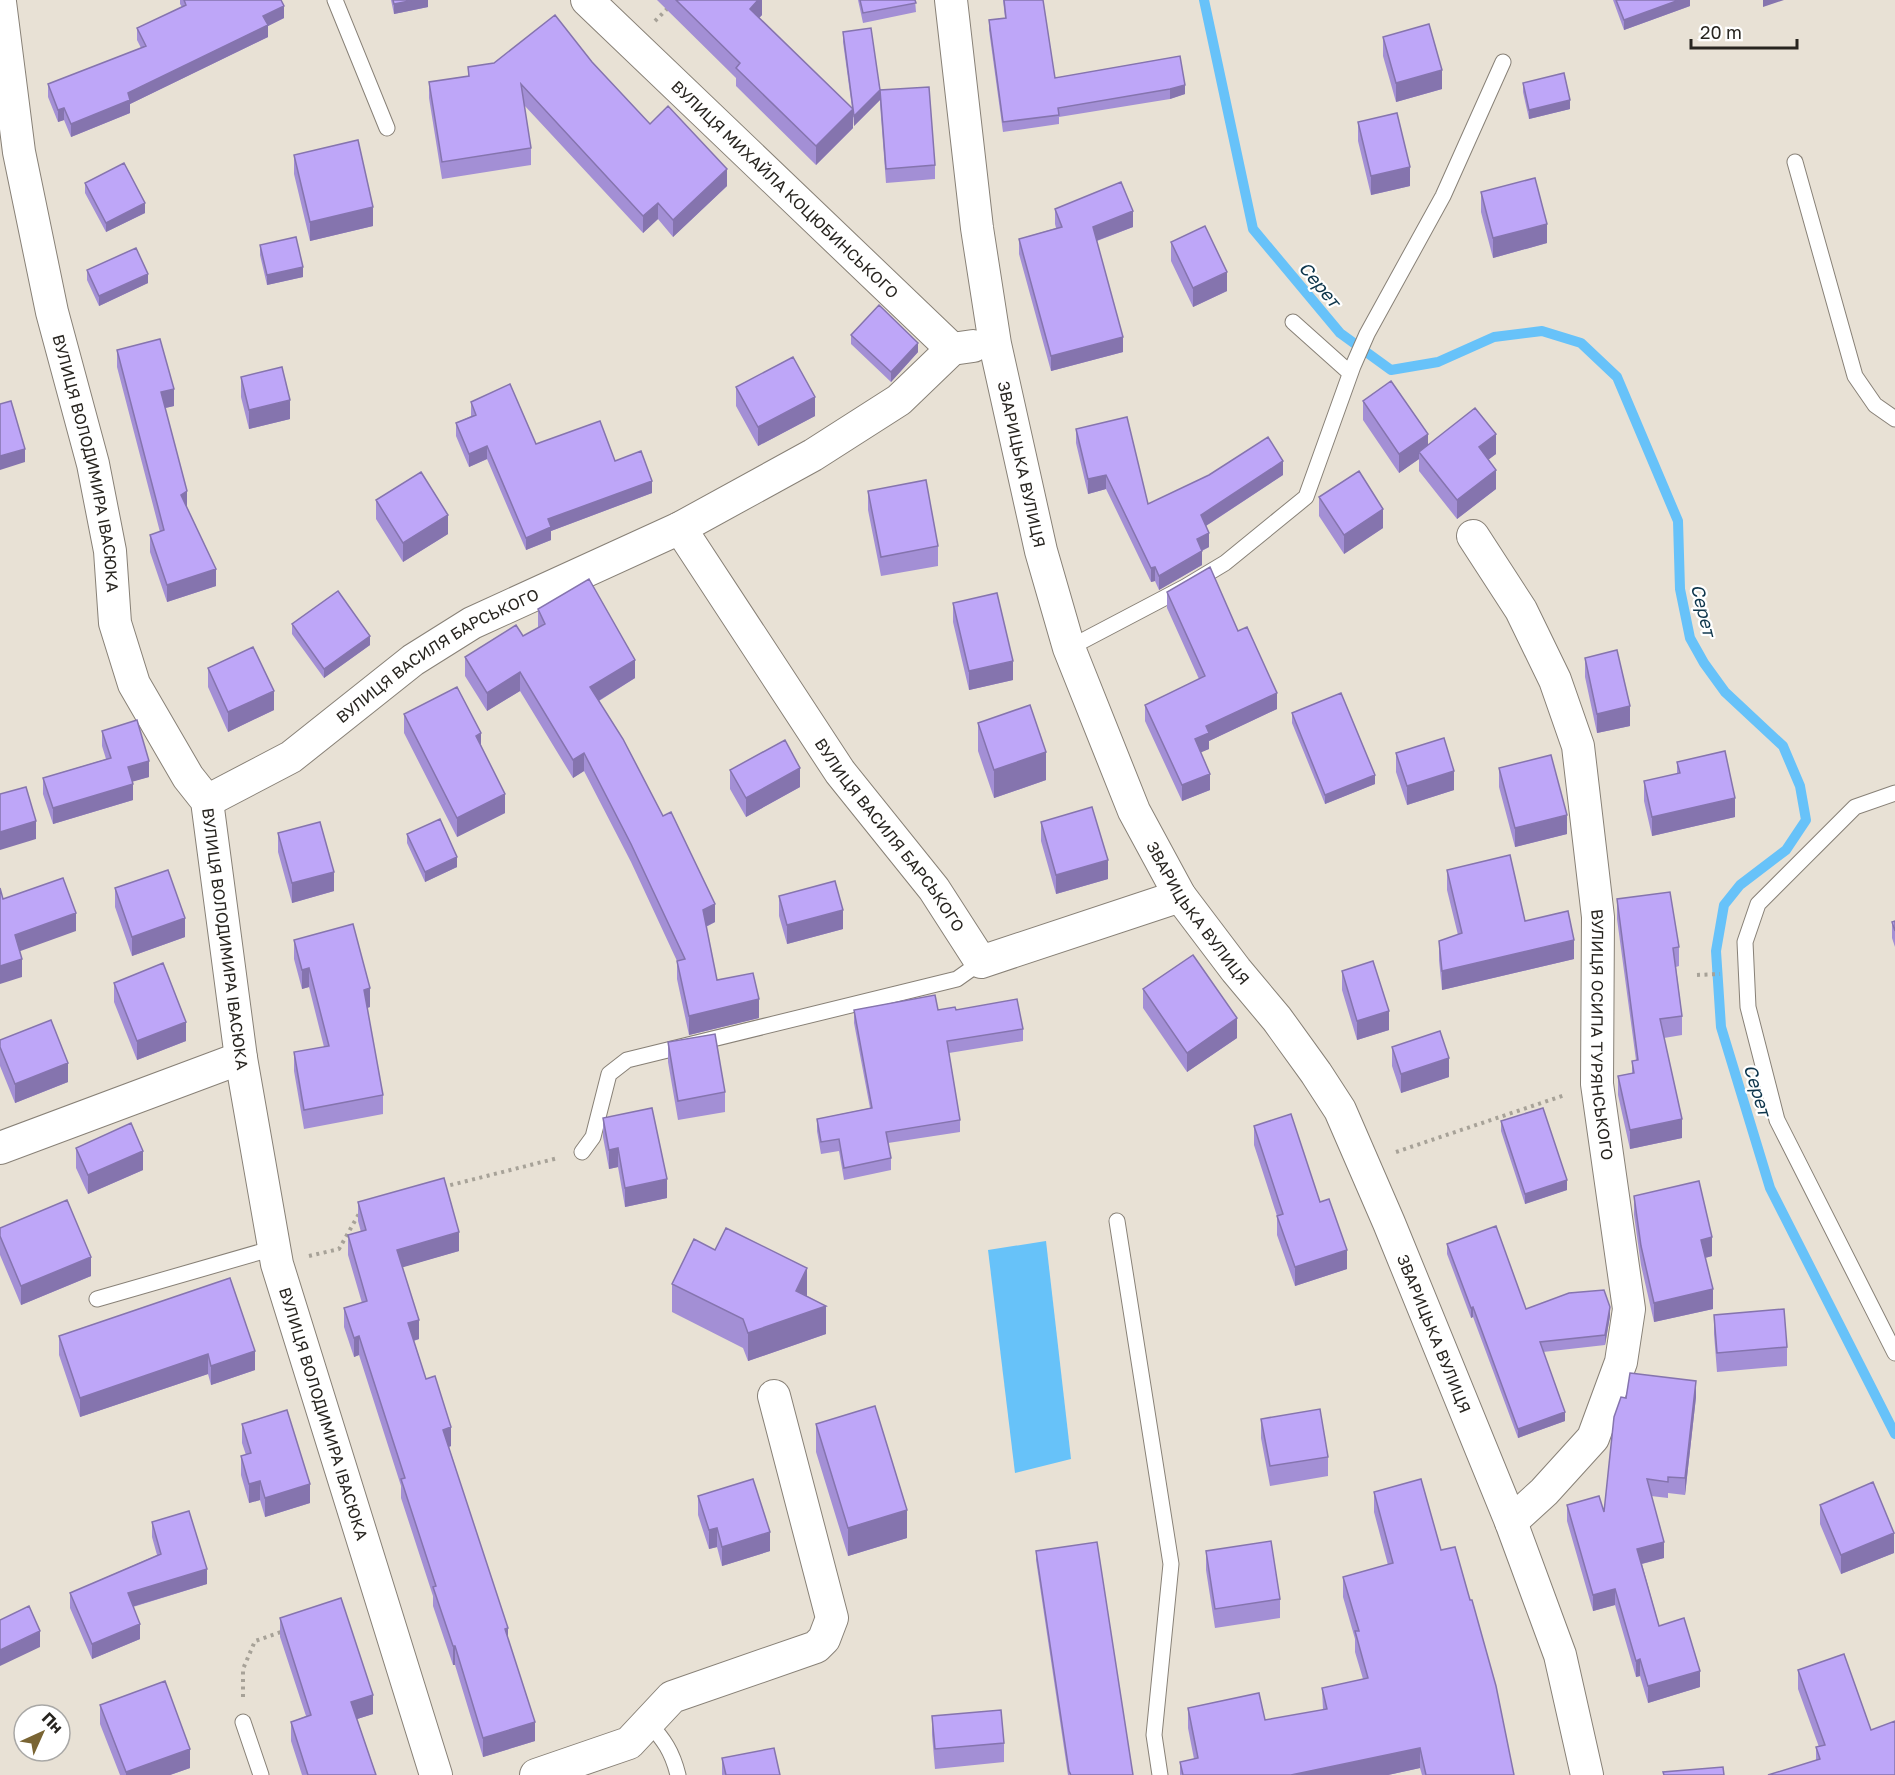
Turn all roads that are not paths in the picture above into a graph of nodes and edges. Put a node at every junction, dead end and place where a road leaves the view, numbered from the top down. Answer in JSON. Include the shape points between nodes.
{"nodes":[{"id":1,"x":335,"y":0,"type":"edge"},
{"id":2,"x":586,"y":0,"type":"edge"},
{"id":3,"x":951,"y":0,"type":"edge"},
{"id":4,"x":0,"y":2,"type":"edge"},
{"id":5,"x":1503,"y":62,"type":"dead end"},
{"id":6,"x":387,"y":128,"type":"dead end"},
{"id":7,"x":1795,"y":162,"type":"dead end"},
{"id":8,"x":1293,"y":322,"type":"dead end"},
{"id":9,"x":995,"y":344,"type":"junction"},
{"id":10,"x":952,"y":349,"type":"junction"},
{"id":11,"x":1352,"y":369,"type":"junction"},
{"id":12,"x":1895,"y":419,"type":"edge"},
{"id":13,"x":681,"y":528,"type":"junction"},
{"id":14,"x":1473,"y":536,"type":"dead end"},
{"id":15,"x":1069,"y":648,"type":"junction"},
{"id":16,"x":1895,"y":793,"type":"edge"},
{"id":17,"x":207,"y":801,"type":"junction"},
{"id":18,"x":1180,"y":896,"type":"junction"},
{"id":19,"x":981,"y":962,"type":"junction"},
{"id":20,"x":241,"y":1058,"type":"junction"},
{"id":21,"x":0,"y":1148,"type":"edge"},
{"id":22,"x":582,"y":1152,"type":"road end"},
{"id":23,"x":1117,"y":1221,"type":"dead end"},
{"id":24,"x":276,"y":1256,"type":"junction"},
{"id":25,"x":97,"y":1299,"type":"dead end"},
{"id":26,"x":1895,"y":1353,"type":"edge"},
{"id":27,"x":774,"y":1396,"type":"dead end"},
{"id":28,"x":1511,"y":1522,"type":"junction"},
{"id":29,"x":243,"y":1722,"type":"road end"},
{"id":30,"x":648,"y":1722,"type":"junction"},
{"id":31,"x":261,"y":1775,"type":"edge"},
{"id":32,"x":436,"y":1775,"type":"edge"},
{"id":33,"x":536,"y":1775,"type":"edge"},
{"id":34,"x":678,"y":1775,"type":"edge"},
{"id":35,"x":1160,"y":1775,"type":"edge"},
{"id":36,"x":1587,"y":1775,"type":"edge"}],
"edges":[{"from":1,"to":6,"type":"lane"},
{"from":2,"to":10,"type":"street","name":"ВУЛИЦЯ МИХАЙЛА КОЦЮБИНСЬКОГО"},
{"from":3,"to":9,"type":"street","name":"ЗВАРИЦЬКА ВУЛИЦЯ","via":[[977,228]]},
{"from":4,"to":17,"type":"street","name":"ВУЛИЦЯ ВОЛОДИМИРА ІВАСЮКА","via":[[19,152],[52,312],[93,464],[110,550],[115,623],[134,684],[188,777]]},
{"from":5,"to":11,"type":"lane","via":[[1443,195]]},
{"from":7,"to":12,"type":"lane","via":[[1855,376],[1875,405]]},
{"from":8,"to":11,"type":"lane"},
{"from":9,"to":10,"type":"street"},
{"from":9,"to":15,"type":"street","name":"ЗВАРИЦЬКА ВУЛИЦЯ","via":[[1041,551]]},
{"from":10,"to":13,"type":"street","name":"ВУЛИЦЯ ВАСИЛЯ БАРСЬКОГО","via":[[898,400],[813,455]]},
{"from":11,"to":15,"type":"lane","via":[[1306,496],[1225,563]]},
{"from":13,"to":17,"type":"street","name":"ВУЛИЦЯ ВАСИЛЯ БАРСЬКОГО","via":[[472,623],[413,660],[291,757]]},
{"from":13,"to":19,"type":"street","name":"ВУЛИЦЯ ВАСИЛЯ БАРСЬКОГО","via":[[840,772],[934,889]]},
{"from":14,"to":28,"type":"street","name":"ВУЛИЦЯ ОСИПА ТУРЯНСЬКОГО","via":[[1521,610],[1555,680],[1578,746],[1598,917],[1597,1084],[1629,1309],[1621,1362],[1593,1438]]},
{"from":15,"to":18,"type":"street","name":"ЗВАРИЦЬКА ВУЛИЦЯ","via":[[1134,811]]},
{"from":16,"to":26,"type":"lane","via":[[1855,807],[1758,904],[1745,942],[1748,1007],[1777,1120]]},
{"from":17,"to":20,"type":"street","name":"ВУЛИЦЯ ВОЛОДИМИРА ІВАСЮКА"},
{"from":18,"to":19,"type":"street"},
{"from":18,"to":28,"type":"street","name":"ЗВАРИЦЬКА ВУЛИЦЯ","via":[[1340,1110]]},
{"from":19,"to":22,"type":"lane","via":[[957,979],[627,1060],[609,1074],[593,1137]]},
{"from":20,"to":21,"type":"street"},
{"from":20,"to":24,"type":"street","name":"ВУЛИЦЯ ВОЛОДИМИРА ІВАСЮКА"},
{"from":23,"to":35,"type":"lane","via":[[1171,1564],[1154,1735]]},
{"from":24,"to":25,"type":"lane"},
{"from":24,"to":32,"type":"street","name":"ВУЛИЦЯ ВОЛОДИМИРА ІВАСЮКА"},
{"from":27,"to":30,"type":"street","via":[[832,1618],[830,1628],[816,1647],[672,1697]]},
{"from":28,"to":36,"type":"street","name":"ЗВАРИЦЬКА ВУЛИЦЯ","via":[[1560,1655]]},
{"from":29,"to":31,"type":"lane"},
{"from":30,"to":33,"type":"street","via":[[628,1743]]},
{"from":30,"to":34,"type":"lane","via":[[673,1756]]}]}
